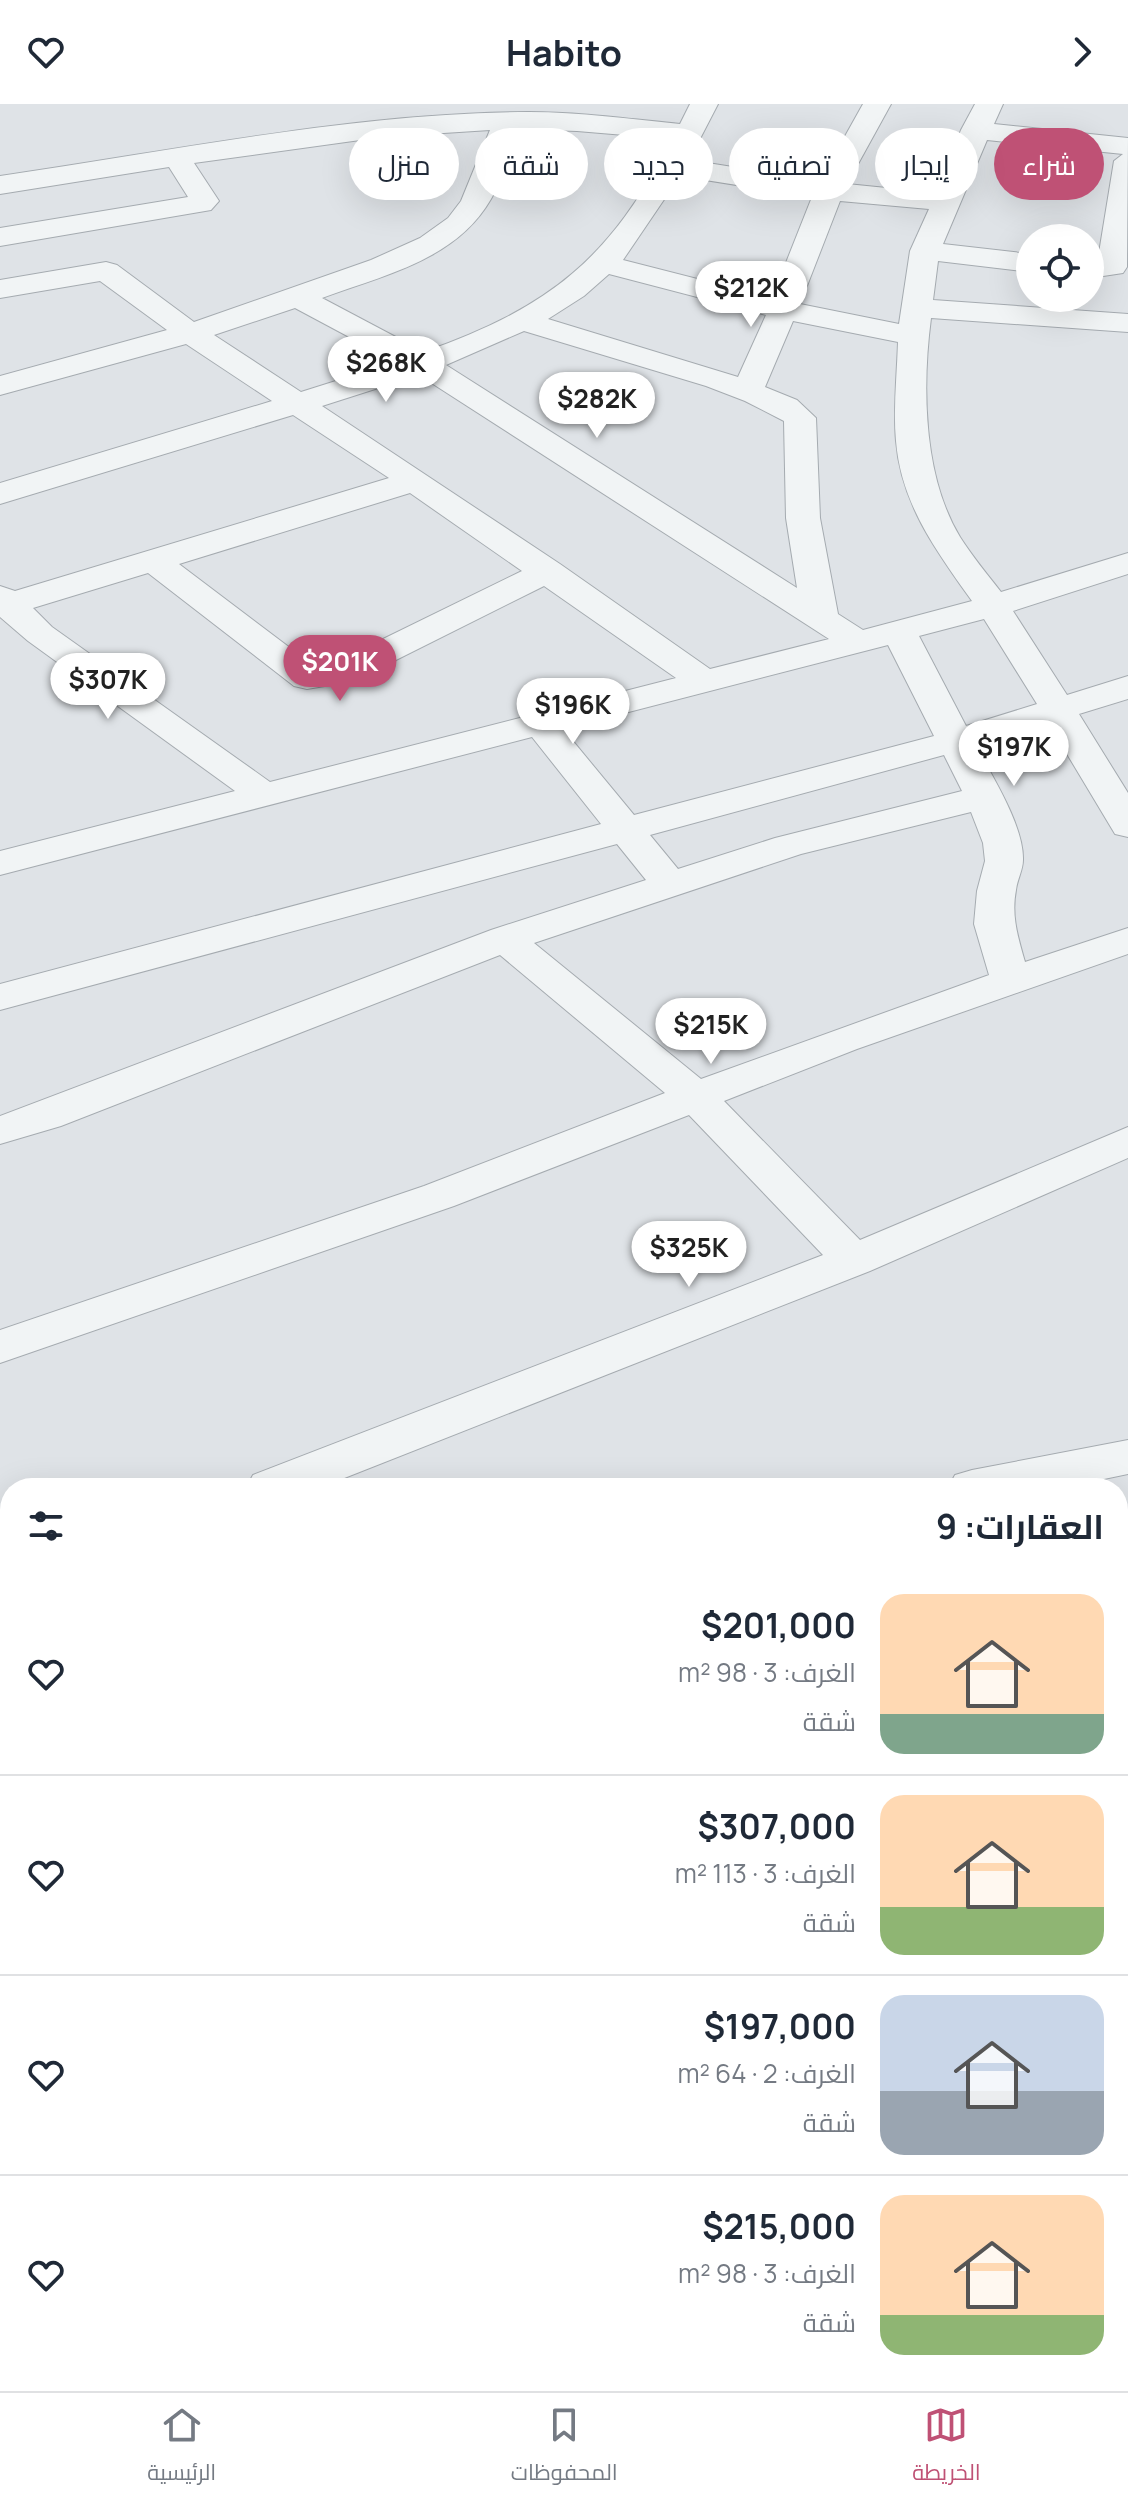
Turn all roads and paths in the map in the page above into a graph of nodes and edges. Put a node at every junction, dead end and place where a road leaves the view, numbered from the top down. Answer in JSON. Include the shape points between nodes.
{"nodes":[{"id":1,"x":704,"y":104,"type":"edge"},
{"id":2,"x":877,"y":104,"type":"edge"},
{"id":3,"x":565,"y":113,"type":"edge"},
{"id":4,"x":982,"y":117,"type":"edge"},
{"id":5,"x":507,"y":121,"type":"junction"},
{"id":6,"x":659,"y":128,"type":"edge"},
{"id":7,"x":692,"y":128,"type":"edge"},
{"id":8,"x":859,"y":137,"type":"edge"},
{"id":9,"x":1128,"y":146,"type":"edge"},
{"id":10,"x":176,"y":157,"type":"junction"},
{"id":11,"x":1128,"y":161,"type":"edge"},
{"id":12,"x":0,"y":185,"type":"edge"},
{"id":13,"x":859,"y":194,"type":"edge"},
{"id":14,"x":650,"y":200,"type":"edge"},
{"id":15,"x":826,"y":200,"type":"edge"},
{"id":16,"x":944,"y":202,"type":"junction"},
{"id":17,"x":0,"y":237,"type":"edge"},
{"id":18,"x":925,"y":251,"type":"junction"},
{"id":19,"x":1016,"y":261,"type":"edge"},
{"id":20,"x":603,"y":264,"type":"junction"},
{"id":21,"x":1104,"y":268,"type":"edge"},
{"id":22,"x":0,"y":289,"type":"edge"},
{"id":23,"x":298,"y":297,"type":"junction"},
{"id":24,"x":783,"y":310,"type":"junction"},
{"id":25,"x":522,"y":321,"type":"junction"},
{"id":26,"x":915,"y":322,"type":"junction"},
{"id":27,"x":1128,"y":323,"type":"edge"},
{"id":28,"x":190,"y":333,"type":"junction"},
{"id":29,"x":422,"y":363,"type":"junction"},
{"id":30,"x":0,"y":386,"type":"edge"},
{"id":31,"x":748,"y":390,"type":"junction"},
{"id":32,"x":298,"y":402,"type":"junction"},
{"id":33,"x":415,"y":481,"type":"junction"},
{"id":34,"x":0,"y":494,"type":"edge"},
{"id":35,"x":154,"y":561,"type":"junction"},
{"id":36,"x":1128,"y":563,"type":"edge"},
{"id":37,"x":548,"y":571,"type":"junction"},
{"id":38,"x":2,"y":602,"type":"edge"},
{"id":39,"x":993,"y":606,"type":"junction"},
{"id":40,"x":821,"y":616,"type":"junction"},
{"id":41,"x":899,"y":631,"type":"junction"},
{"id":42,"x":858,"y":642,"type":"junction"},
{"id":43,"x":704,"y":681,"type":"junction"},
{"id":44,"x":1128,"y":687,"type":"edge"},
{"id":45,"x":1059,"y":709,"type":"junction"},
{"id":46,"x":540,"y":724,"type":"junction"},
{"id":47,"x":956,"y":741,"type":"junction"},
{"id":48,"x":264,"y":795,"type":"junction"},
{"id":49,"x":984,"y":797,"type":"junction"},
{"id":50,"x":1125,"y":817,"type":"edge"},
{"id":51,"x":624,"y":830,"type":"junction"},
{"id":52,"x":0,"y":863,"type":"edge"},
{"id":53,"x":670,"y":885,"type":"junction"},
{"id":54,"x":505,"y":939,"type":"junction"},
{"id":55,"x":1128,"y":940,"type":"edge"},
{"id":56,"x":1011,"y":982,"type":"junction"},
{"id":57,"x":0,"y":997,"type":"edge"},
{"id":58,"x":696,"y":1097,"type":"junction"},
{"id":59,"x":0,"y":1130,"type":"edge"},
{"id":60,"x":1128,"y":1141,"type":"edge"},
{"id":61,"x":854,"y":1260,"type":"junction"},
{"id":62,"x":0,"y":1347,"type":"edge"},
{"id":63,"x":1128,"y":1457,"type":"edge"},
{"id":64,"x":354,"y":1474,"type":"edge"},
{"id":65,"x":330,"y":1478,"type":"edge"},
{"id":66,"x":1022,"y":1478,"type":"edge"}],
"edges":[{"from":1,"to":7,"type":"street"},
{"from":2,"to":8,"type":"street"},
{"from":3,"to":5,"type":"street"},
{"from":3,"to":6,"type":"street"},
{"from":4,"to":9,"type":"street"},
{"from":4,"to":16,"type":"street"},
{"from":5,"to":10,"type":"street","via":[[419,126]]},
{"from":5,"to":23,"type":"street","via":[[479,196],[438,241]]},
{"from":10,"to":12,"type":"street"},
{"from":10,"to":17,"type":"street","via":[[205,201],[201,204]]},
{"from":11,"to":21,"type":"street","via":[[1112,267]]},
{"from":13,"to":16,"type":"street"},
{"from":14,"to":20,"type":"street"},
{"from":15,"to":24,"type":"street"},
{"from":16,"to":18,"type":"street"},
{"from":18,"to":19,"type":"street"},
{"from":18,"to":26,"type":"street"},
{"from":20,"to":24,"type":"street"},
{"from":20,"to":25,"type":"street"},
{"from":22,"to":28,"type":"street","via":[[106,271]]},
{"from":23,"to":28,"type":"street"},
{"from":23,"to":29,"type":"street"},
{"from":24,"to":26,"type":"street"},
{"from":24,"to":31,"type":"street"},
{"from":25,"to":29,"type":"street"},
{"from":25,"to":31,"type":"street"},
{"from":26,"to":27,"type":"street"},
{"from":26,"to":39,"type":"street","via":[[912,442],[922,490],[943,537]]},
{"from":28,"to":30,"type":"street"},
{"from":28,"to":32,"type":"street"},
{"from":29,"to":32,"type":"street"},
{"from":29,"to":40,"type":"street"},
{"from":31,"to":40,"type":"street","via":[[785,405],[800,418],[799,493],[807,562]]},
{"from":32,"to":33,"type":"street"},
{"from":32,"to":34,"type":"street"},
{"from":33,"to":35,"type":"street"},
{"from":33,"to":37,"type":"street"},
{"from":35,"to":37,"type":"street","via":[[307,678],[341,673]]},
{"from":35,"to":38,"type":"street"},
{"from":36,"to":39,"type":"street"},
{"from":37,"to":43,"type":"street"},
{"from":38,"to":48,"type":"street"},
{"from":39,"to":41,"type":"street"},
{"from":39,"to":45,"type":"street"},
{"from":40,"to":42,"type":"street"},
{"from":41,"to":42,"type":"street"},
{"from":41,"to":47,"type":"street"},
{"from":42,"to":43,"type":"street"},
{"from":43,"to":46,"type":"street"},
{"from":44,"to":45,"type":"street"},
{"from":45,"to":47,"type":"street"},
{"from":45,"to":50,"type":"street"},
{"from":46,"to":48,"type":"street"},
{"from":46,"to":51,"type":"street"},
{"from":47,"to":49,"type":"street"},
{"from":47,"to":51,"type":"street"},
{"from":48,"to":52,"type":"street"},
{"from":49,"to":53,"type":"street","via":[[788,846]]},
{"from":49,"to":56,"type":"street","via":[[1002,843],[994,924]]},
{"from":51,"to":53,"type":"street"},
{"from":51,"to":57,"type":"street"},
{"from":53,"to":54,"type":"street"},
{"from":54,"to":58,"type":"street"},
{"from":54,"to":59,"type":"street"},
{"from":55,"to":56,"type":"street"},
{"from":56,"to":58,"type":"street"},
{"from":58,"to":61,"type":"street"},
{"from":58,"to":62,"type":"street","via":[[439,1196]]},
{"from":60,"to":61,"type":"street"},
{"from":61,"to":64,"type":"street","via":[[602,1361]]},
{"from":63,"to":66,"type":"street"},
{"from":64,"to":65,"type":"street"}]}
